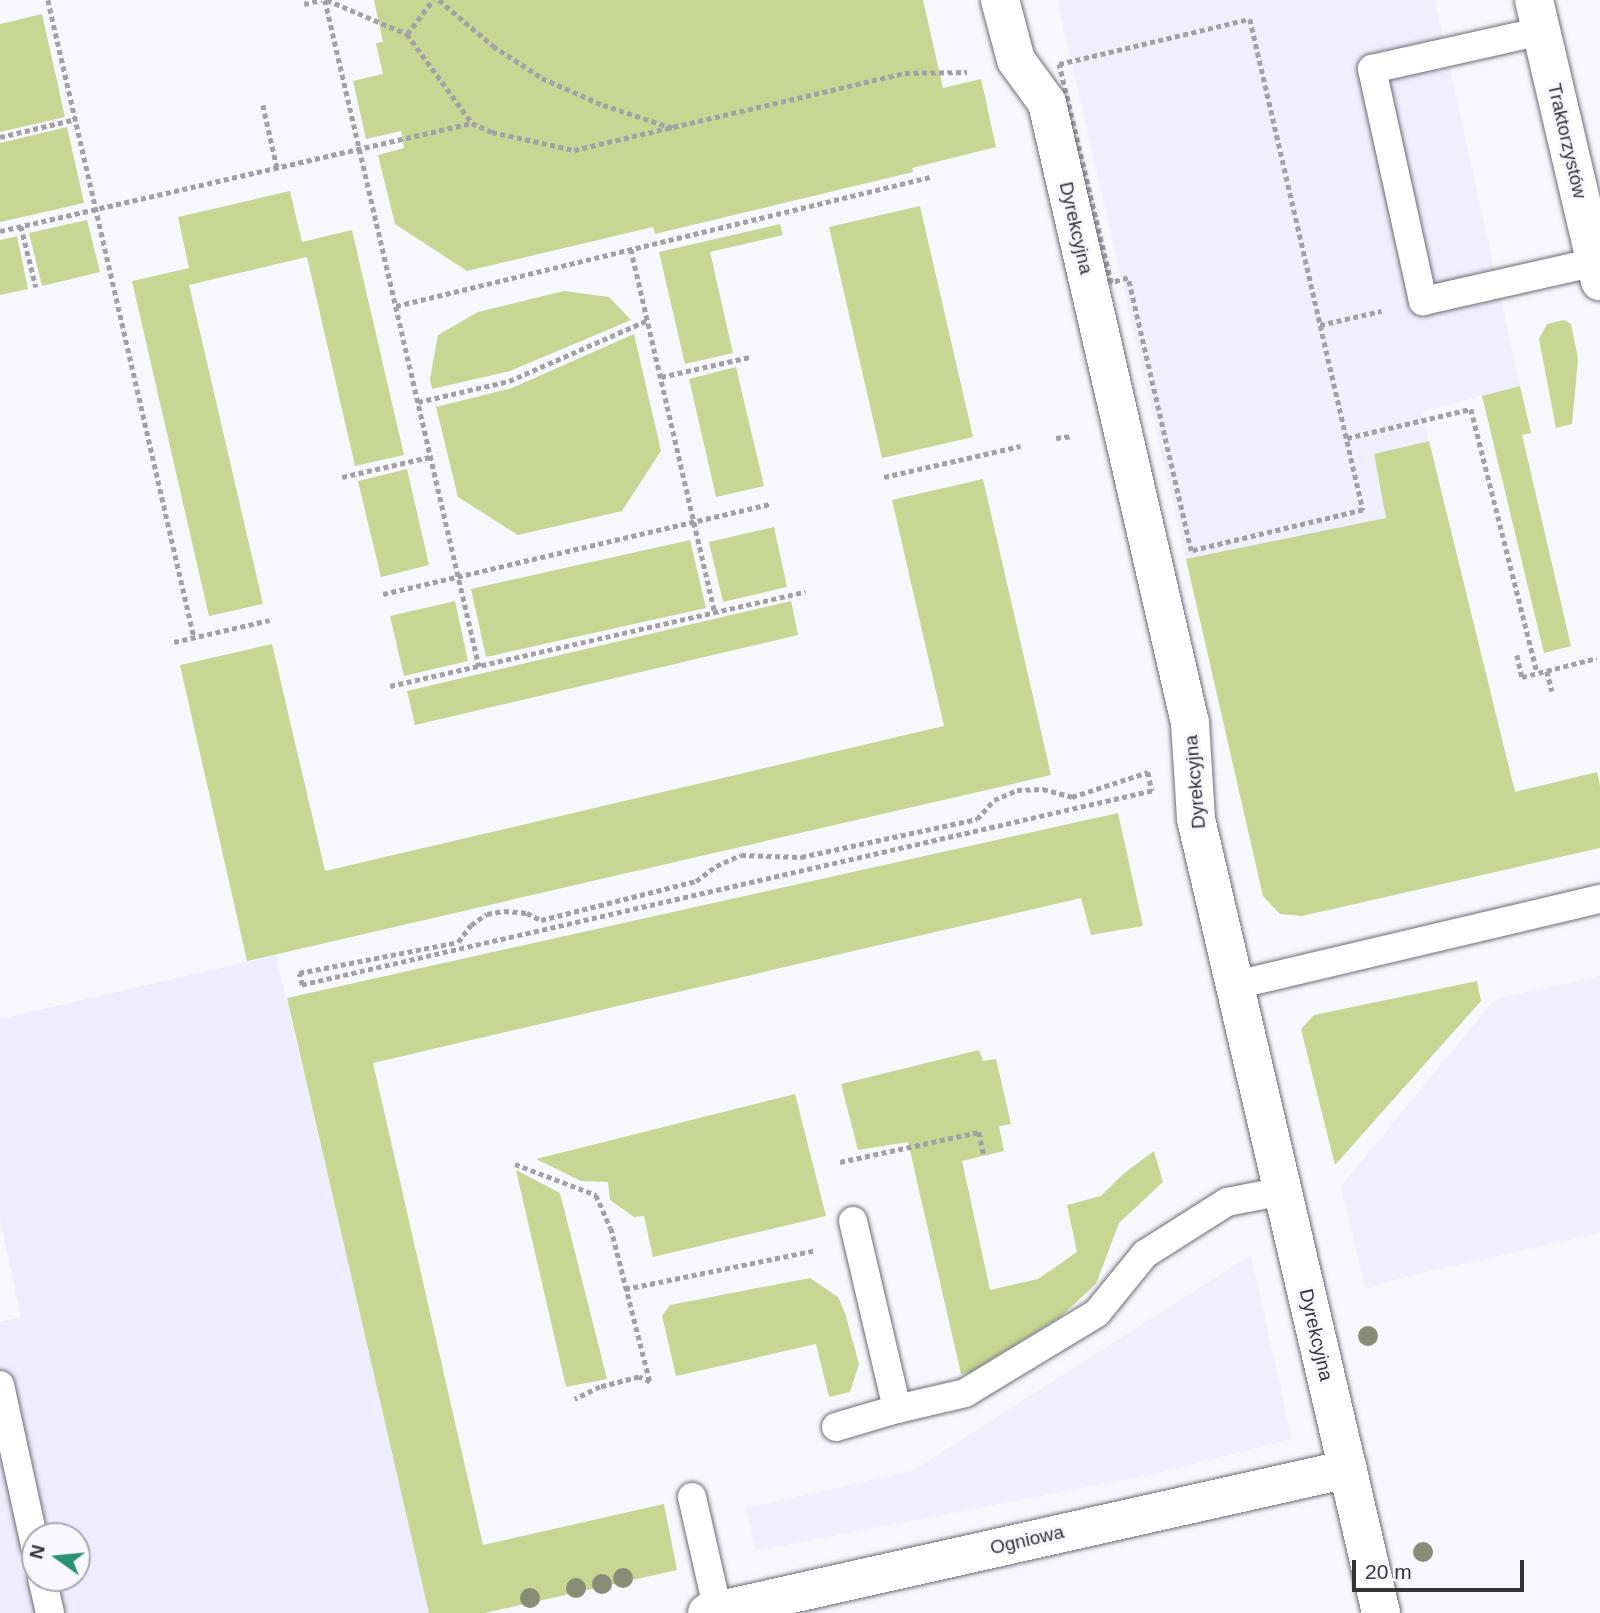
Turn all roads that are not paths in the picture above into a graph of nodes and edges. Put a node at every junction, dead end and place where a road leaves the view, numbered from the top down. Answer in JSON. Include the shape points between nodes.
{"nodes":[{"id":1,"x":1000,"y":0,"type":"edge"},
{"id":2,"x":1538,"y":15,"type":"edge"},
{"id":3,"x":1598,"y":272,"type":"edge"},
{"id":4,"x":1600,"y":899,"type":"edge"},
{"id":5,"x":1236,"y":985,"type":"junction"},
{"id":6,"x":1283,"y":1191,"type":"junction"},
{"id":7,"x":856,"y":1231,"type":"road end"},
{"id":8,"x":0,"y":1385,"type":"edge"},
{"id":9,"x":897,"y":1409,"type":"junction"},
{"id":10,"x":836,"y":1427,"type":"dead end"},
{"id":11,"x":1348,"y":1469,"type":"junction"},
{"id":12,"x":692,"y":1497,"type":"dead end"},
{"id":13,"x":30,"y":1522,"type":"edge"},
{"id":14,"x":45,"y":1592,"type":"edge"},
{"id":15,"x":713,"y":1612,"type":"edge"},
{"id":16,"x":50,"y":1613,"type":"edge"},
{"id":17,"x":1381,"y":1613,"type":"edge"}],
"edges":[{"from":1,"to":5,"type":"street","name":"Dyrekcyjna","via":[[1016,60],[1047,103],[1190,723],[1196,819]]},
{"from":2,"to":3,"type":"street","name":"Traktorzystów"},
{"from":2,"to":3,"type":"lane","via":[[1372,69],[1423,301]]},
{"from":4,"to":5,"type":"lane"},
{"from":5,"to":6,"type":"street","name":"Dyrekcyjna"},
{"from":6,"to":9,"type":"lane","via":[[1227,1202],[1145,1254],[1097,1313],[965,1393]]},
{"from":6,"to":11,"type":"street","name":"Dyrekcyjna"},
{"from":7,"to":9,"type":"lane"},
{"from":8,"to":13,"type":"lane"},
{"from":9,"to":10,"type":"lane"},
{"from":11,"to":15,"type":"street","name":"Ogniowa"},
{"from":11,"to":17,"type":"street","name":"Dyrekcyjna"},
{"from":12,"to":15,"type":"lane"},
{"from":14,"to":16,"type":"lane"}]}
